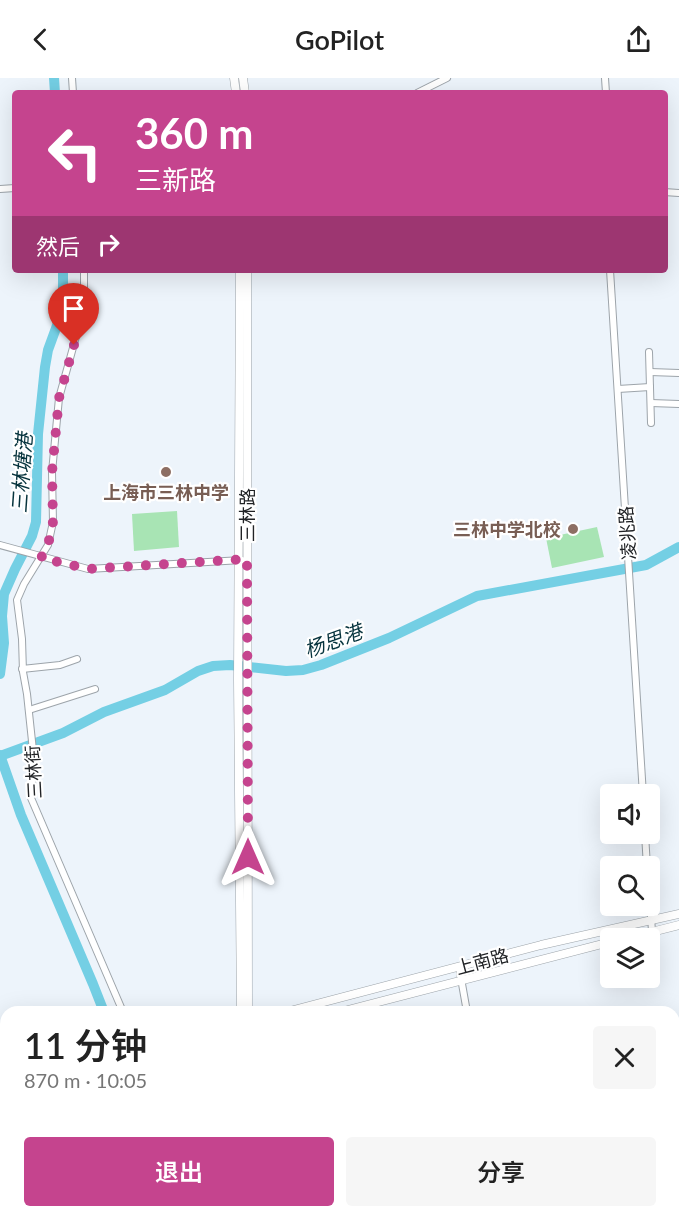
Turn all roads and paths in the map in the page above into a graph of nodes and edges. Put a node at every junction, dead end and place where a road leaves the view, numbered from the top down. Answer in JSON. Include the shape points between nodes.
{"nodes":[{"id":1,"x":447,"y":78,"type":"edge"},
{"id":2,"x":423,"y":90,"type":"edge"},
{"id":3,"x":84,"y":273,"type":"edge"},
{"id":4,"x":240,"y":273,"type":"edge"},
{"id":5,"x":247,"y":273,"type":"edge"},
{"id":6,"x":610,"y":273,"type":"edge"},
{"id":7,"x":649,"y":352,"type":"dead end"},
{"id":8,"x":650,"y":372,"type":"junction"},
{"id":9,"x":679,"y":373,"type":"edge"},
{"id":10,"x":650,"y":387,"type":"junction"},
{"id":11,"x":618,"y":389,"type":"junction"},
{"id":12,"x":651,"y":403,"type":"junction"},
{"id":13,"x":679,"y":404,"type":"edge"},
{"id":14,"x":651,"y":423,"type":"dead end"},
{"id":15,"x":0,"y":545,"type":"edge"},
{"id":16,"x":39,"y":557,"type":"junction"},
{"id":17,"x":243,"y":560,"type":"junction"},
{"id":18,"x":77,"y":659,"type":"dead end"},
{"id":19,"x":22,"y":669,"type":"junction"},
{"id":20,"x":95,"y":689,"type":"dead end"},
{"id":21,"x":29,"y":711,"type":"junction"},
{"id":22,"x":642,"y":784,"type":"edge"},
{"id":23,"x":679,"y":914,"type":"edge"},
{"id":24,"x":651,"y":916,"type":"edge"},
{"id":25,"x":651,"y":920,"type":"junction"},
{"id":26,"x":679,"y":925,"type":"edge"},
{"id":27,"x":652,"y":928,"type":"edge"},
{"id":28,"x":660,"y":930,"type":"edge"},
{"id":29,"x":600,"y":945,"type":"edge"},
{"id":30,"x":459,"y":967,"type":"junction"},
{"id":31,"x":461,"y":980,"type":"junction"},
{"id":32,"x":120,"y":1006,"type":"edge"},
{"id":33,"x":241,"y":1006,"type":"edge"},
{"id":34,"x":248,"y":1006,"type":"edge"},
{"id":35,"x":309,"y":1006,"type":"edge"},
{"id":36,"x":363,"y":1006,"type":"edge"},
{"id":37,"x":466,"y":1006,"type":"edge"}],
"edges":[{"from":1,"to":2,"type":"street"},
{"from":3,"to":16,"type":"street","name":"三林街","via":[[80,318],[57,414],[53,522],[48,545]]},
{"from":4,"to":17,"type":"main road","name":"三林路"},
{"from":5,"to":17,"type":"main road","name":"三林路"},
{"from":6,"to":11,"type":"street","name":"凌兆路"},
{"from":7,"to":8,"type":"street"},
{"from":8,"to":9,"type":"street"},
{"from":8,"to":10,"type":"street"},
{"from":10,"to":11,"type":"street"},
{"from":10,"to":12,"type":"street"},
{"from":11,"to":22,"type":"street","name":"凌兆路"},
{"from":12,"to":13,"type":"street"},
{"from":12,"to":14,"type":"street"},
{"from":15,"to":16,"type":"street"},
{"from":16,"to":17,"type":"street","via":[[88,569]]},
{"from":16,"to":19,"type":"street","name":"三林街","via":[[17,600]]},
{"from":17,"to":33,"type":"main road","name":"三林路","via":[[238,654]]},
{"from":17,"to":34,"type":"main road","name":"三林路"},
{"from":18,"to":19,"type":"street"},
{"from":19,"to":21,"type":"street","name":"三林街"},
{"from":20,"to":21,"type":"street"},
{"from":21,"to":32,"type":"street","name":"三林街","via":[[34,760],[31,798]]},
{"from":23,"to":25,"type":"main road","name":"上南路"},
{"from":24,"to":25,"type":"street"},
{"from":25,"to":27,"type":"street"},
{"from":25,"to":30,"type":"main road","name":"上南路"},
{"from":26,"to":28,"type":"main road"},
{"from":29,"to":31,"type":"main road","name":"上南路"},
{"from":30,"to":31,"type":"street"},
{"from":30,"to":35,"type":"main road","name":"上南路"},
{"from":31,"to":36,"type":"main road","name":"上南路"},
{"from":31,"to":37,"type":"street"}]}
